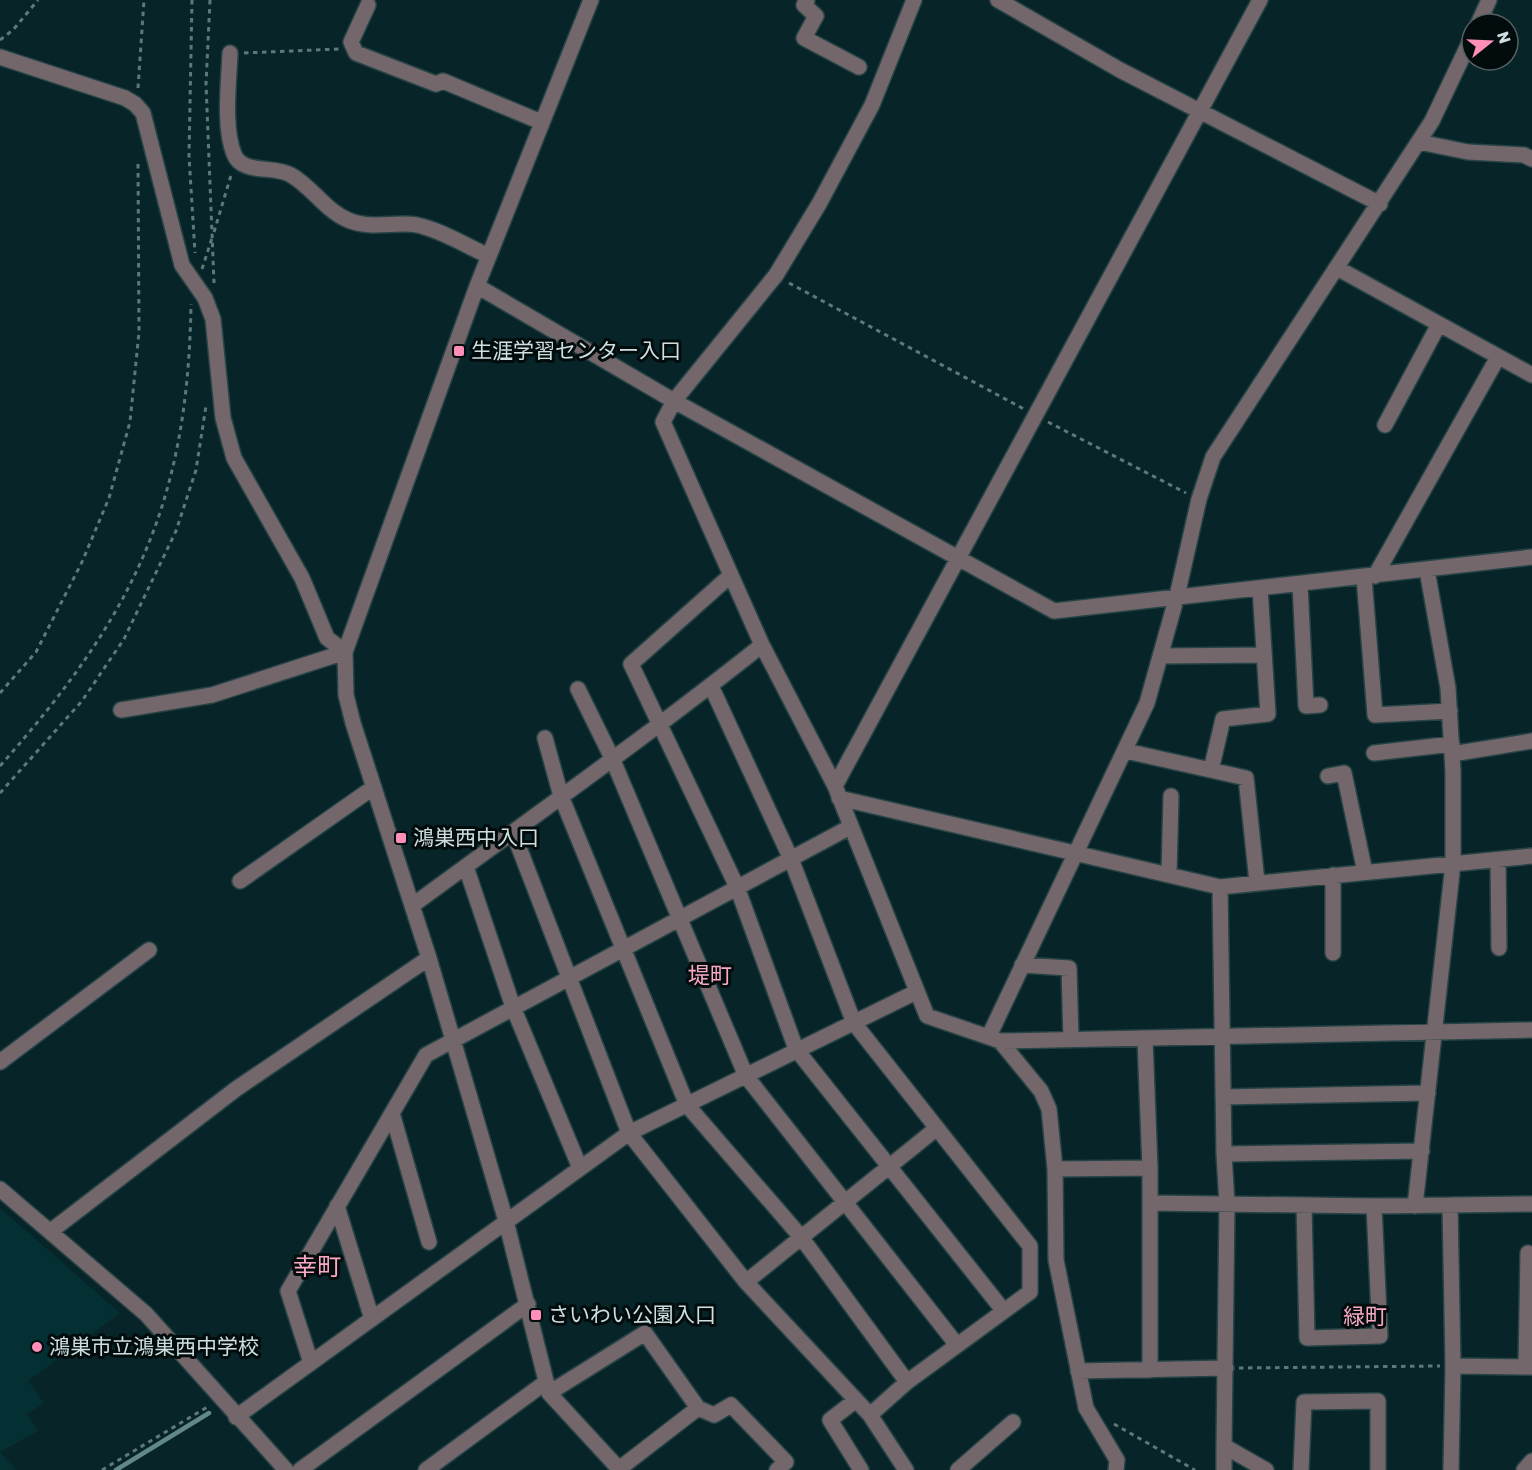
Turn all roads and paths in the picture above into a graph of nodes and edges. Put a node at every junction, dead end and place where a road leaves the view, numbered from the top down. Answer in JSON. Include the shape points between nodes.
{"nodes":[{"id":1,"x":38,"y":0,"type":"edge"},
{"id":2,"x":144,"y":0,"type":"edge"},
{"id":3,"x":192,"y":0,"type":"edge"},
{"id":4,"x":210,"y":0,"type":"edge"},
{"id":5,"x":591,"y":0,"type":"edge"},
{"id":6,"x":914,"y":0,"type":"edge"},
{"id":7,"x":1260,"y":0,"type":"edge"},
{"id":8,"x":803,"y":2,"type":"edge"},
{"id":9,"x":1005,"y":2,"type":"edge"},
{"id":10,"x":368,"y":5,"type":"dead end"},
{"id":11,"x":0,"y":40,"type":"edge"},
{"id":12,"x":353,"y":49,"type":"junction"},
{"id":13,"x":230,"y":53,"type":"joint"},
{"id":14,"x":0,"y":57,"type":"edge"},
{"id":15,"x":1460,"y":62,"type":"edge"},
{"id":16,"x":859,"y":67,"type":"dead end"},
{"id":17,"x":135,"y":104,"type":"junction"},
{"id":18,"x":1201,"y":110,"type":"junction"},
{"id":19,"x":541,"y":122,"type":"junction"},
{"id":20,"x":1419,"y":142,"type":"junction"},
{"id":21,"x":138,"y":152,"type":"dead end"},
{"id":22,"x":1532,"y":159,"type":"edge"},
{"id":23,"x":238,"y":161,"type":"junction"},
{"id":24,"x":1380,"y":204,"type":"junction"},
{"id":25,"x":213,"y":235,"type":"junction"},
{"id":26,"x":489,"y":256,"type":"junction"},
{"id":27,"x":1337,"y":268,"type":"junction"},
{"id":28,"x":776,"y":275,"type":"junction"},
{"id":29,"x":195,"y":281,"type":"junction"},
{"id":30,"x":477,"y":286,"type":"junction"},
{"id":31,"x":214,"y":291,"type":"dead end"},
{"id":32,"x":1439,"y":324,"type":"junction"},
{"id":33,"x":1498,"y":357,"type":"junction"},
{"id":34,"x":1532,"y":375,"type":"edge"},
{"id":35,"x":208,"y":396,"type":"dead end"},
{"id":36,"x":674,"y":401,"type":"junction"},
{"id":37,"x":1036,"y":416,"type":"junction"},
{"id":38,"x":1385,"y":425,"type":"dead end"},
{"id":39,"x":1199,"y":499,"type":"junction"},
{"id":40,"x":1532,"y":557,"type":"edge"},
{"id":41,"x":960,"y":558,"type":"junction"},
{"id":42,"x":1427,"y":570,"type":"junction"},
{"id":43,"x":731,"y":575,"type":"junction"},
{"id":44,"x":1369,"y":576,"type":"junction"},
{"id":45,"x":1300,"y":584,"type":"junction"},
{"id":46,"x":1260,"y":588,"type":"junction"},
{"id":47,"x":1177,"y":596,"type":"junction"},
{"id":48,"x":762,"y":645,"type":"junction"},
{"id":49,"x":345,"y":652,"type":"junction"},
{"id":50,"x":1264,"y":655,"type":"junction"},
{"id":51,"x":1160,"y":656,"type":"junction"},
{"id":52,"x":711,"y":686,"type":"junction"},
{"id":53,"x":578,"y":689,"type":"dead end"},
{"id":54,"x":0,"y":693,"type":"edge"},
{"id":55,"x":1320,"y":705,"type":"dead end"},
{"id":56,"x":121,"y":710,"type":"dead end"},
{"id":57,"x":1450,"y":711,"type":"junction"},
{"id":58,"x":661,"y":726,"type":"junction"},
{"id":59,"x":545,"y":738,"type":"dead end"},
{"id":60,"x":1532,"y":741,"type":"edge"},
{"id":61,"x":1452,"y":749,"type":"junction"},
{"id":62,"x":1126,"y":751,"type":"junction"},
{"id":63,"x":1374,"y":753,"type":"dead end"},
{"id":64,"x":612,"y":758,"type":"junction"},
{"id":65,"x":0,"y":766,"type":"edge"},
{"id":66,"x":1211,"y":770,"type":"junction"},
{"id":67,"x":1328,"y":776,"type":"dead end"},
{"id":68,"x":375,"y":787,"type":"junction"},
{"id":69,"x":837,"y":792,"type":"junction"},
{"id":70,"x":0,"y":793,"type":"edge"},
{"id":71,"x":561,"y":796,"type":"junction"},
{"id":72,"x":1171,"y":796,"type":"dead end"},
{"id":73,"x":850,"y":827,"type":"junction"},
{"id":74,"x":513,"y":832,"type":"junction"},
{"id":75,"x":1076,"y":853,"type":"junction"},
{"id":76,"x":1532,"y":856,"type":"edge"},
{"id":77,"x":791,"y":858,"type":"junction"},
{"id":78,"x":1498,"y":860,"type":"junction"},
{"id":79,"x":1453,"y":864,"type":"junction"},
{"id":80,"x":466,"y":867,"type":"junction"},
{"id":81,"x":1365,"y":872,"type":"junction"},
{"id":82,"x":1169,"y":874,"type":"junction"},
{"id":83,"x":1333,"y":875,"type":"junction"},
{"id":84,"x":240,"y":881,"type":"dead end"},
{"id":85,"x":1257,"y":882,"type":"junction"},
{"id":86,"x":737,"y":887,"type":"junction"},
{"id":87,"x":1220,"y":887,"type":"junction"},
{"id":88,"x":413,"y":905,"type":"junction"},
{"id":89,"x":680,"y":918,"type":"junction"},
{"id":90,"x":624,"y":948,"type":"junction"},
{"id":91,"x":1500,"y":948,"type":"dead end"},
{"id":92,"x":149,"y":950,"type":"dead end"},
{"id":93,"x":1333,"y":953,"type":"dead end"},
{"id":94,"x":429,"y":958,"type":"junction"},
{"id":95,"x":1022,"y":965,"type":"junction"},
{"id":96,"x":569,"y":977,"type":"junction"},
{"id":97,"x":916,"y":992,"type":"junction"},
{"id":98,"x":513,"y":1007,"type":"junction"},
{"id":99,"x":854,"y":1023,"type":"junction"},
{"id":100,"x":1532,"y":1030,"type":"edge"},
{"id":101,"x":1435,"y":1032,"type":"junction"},
{"id":102,"x":1221,"y":1037,"type":"junction"},
{"id":103,"x":453,"y":1039,"type":"junction"},
{"id":104,"x":994,"y":1039,"type":"junction"},
{"id":105,"x":1145,"y":1039,"type":"junction"},
{"id":106,"x":1071,"y":1040,"type":"junction"},
{"id":107,"x":796,"y":1049,"type":"junction"},
{"id":108,"x":0,"y":1062,"type":"edge"},
{"id":109,"x":746,"y":1076,"type":"junction"},
{"id":110,"x":1428,"y":1093,"type":"junction"},
{"id":111,"x":1222,"y":1097,"type":"junction"},
{"id":112,"x":687,"y":1105,"type":"junction"},
{"id":113,"x":392,"y":1113,"type":"junction"},
{"id":114,"x":937,"y":1128,"type":"junction"},
{"id":115,"x":629,"y":1133,"type":"junction"},
{"id":116,"x":1422,"y":1151,"type":"junction"},
{"id":117,"x":1224,"y":1154,"type":"junction"},
{"id":118,"x":889,"y":1166,"type":"junction"},
{"id":119,"x":580,"y":1168,"type":"junction"},
{"id":120,"x":1150,"y":1168,"type":"junction"},
{"id":121,"x":1055,"y":1169,"type":"junction"},
{"id":122,"x":0,"y":1189,"type":"edge"},
{"id":123,"x":845,"y":1201,"type":"junction"},
{"id":124,"x":1150,"y":1203,"type":"junction"},
{"id":125,"x":1227,"y":1203,"type":"junction"},
{"id":126,"x":1532,"y":1204,"type":"edge"},
{"id":127,"x":1304,"y":1205,"type":"junction"},
{"id":128,"x":1450,"y":1205,"type":"junction"},
{"id":129,"x":337,"y":1206,"type":"junction"},
{"id":130,"x":1374,"y":1206,"type":"junction"},
{"id":131,"x":1415,"y":1206,"type":"junction"},
{"id":132,"x":506,"y":1221,"type":"junction"},
{"id":133,"x":51,"y":1231,"type":"junction"},
{"id":134,"x":801,"y":1237,"type":"junction"},
{"id":135,"x":429,"y":1242,"type":"dead end"},
{"id":136,"x":1528,"y":1253,"type":"dead end"},
{"id":137,"x":746,"y":1282,"type":"junction"},
{"id":138,"x":528,"y":1304,"type":"junction"},
{"id":139,"x":1003,"y":1310,"type":"junction"},
{"id":140,"x":372,"y":1319,"type":"junction"},
{"id":141,"x":957,"y":1345,"type":"junction"},
{"id":142,"x":311,"y":1363,"type":"junction"},
{"id":143,"x":1453,"y":1366,"type":"junction"},
{"id":144,"x":1529,"y":1367,"type":"edge"},
{"id":145,"x":1226,"y":1368,"type":"junction"},
{"id":146,"x":1150,"y":1370,"type":"junction"},
{"id":147,"x":1078,"y":1371,"type":"junction"},
{"id":148,"x":907,"y":1382,"type":"junction"},
{"id":149,"x":547,"y":1387,"type":"junction"},
{"id":150,"x":221,"y":1398,"type":"junction"},
{"id":151,"x":856,"y":1400,"type":"junction"},
{"id":152,"x":698,"y":1408,"type":"junction"},
{"id":153,"x":1086,"y":1408,"type":"junction"},
{"id":154,"x":870,"y":1414,"type":"junction"},
{"id":155,"x":237,"y":1417,"type":"junction"},
{"id":156,"x":1013,"y":1422,"type":"dead end"},
{"id":157,"x":1224,"y":1446,"type":"junction"},
{"id":158,"x":1532,"y":1461,"type":"edge"},
{"id":159,"x":434,"y":1468,"type":"edge"},
{"id":160,"x":102,"y":1470,"type":"edge"},
{"id":161,"x":286,"y":1470,"type":"edge"},
{"id":162,"x":300,"y":1470,"type":"edge"},
{"id":163,"x":620,"y":1470,"type":"edge"},
{"id":164,"x":777,"y":1470,"type":"edge"},
{"id":165,"x":861,"y":1470,"type":"edge"},
{"id":166,"x":906,"y":1470,"type":"edge"},
{"id":167,"x":958,"y":1470,"type":"edge"},
{"id":168,"x":1116,"y":1470,"type":"edge"},
{"id":169,"x":1195,"y":1470,"type":"edge"},
{"id":170,"x":1224,"y":1470,"type":"edge"},
{"id":171,"x":1266,"y":1470,"type":"edge"},
{"id":172,"x":1301,"y":1470,"type":"edge"},
{"id":173,"x":1378,"y":1470,"type":"edge"},
{"id":174,"x":1451,"y":1470,"type":"edge"},
{"id":175,"x":1524,"y":1470,"type":"edge"}],
"edges":[{"from":1,"to":11,"type":"path"},
{"from":2,"to":17,"type":"path"},
{"from":3,"to":29,"type":"path","via":[[189,156]]},
{"from":4,"to":25,"type":"path","via":[[206,84]]},
{"from":5,"to":19,"type":"street"},
{"from":6,"to":28,"type":"street","via":[[856,138]]},
{"from":7,"to":18,"type":"street"},
{"from":8,"to":16,"type":"street","via":[[816,16],[804,38]]},
{"from":9,"to":18,"type":"street","via":[[1120,70]]},
{"from":10,"to":12,"type":"street","via":[[351,42]]},
{"from":12,"to":13,"type":"path"},
{"from":12,"to":19,"type":"street","via":[[395,70],[436,84],[443,81]]},
{"from":13,"to":23,"type":"street","via":[[230,136]]},
{"from":14,"to":17,"type":"street"},
{"from":15,"to":20,"type":"street"},
{"from":17,"to":29,"type":"street","via":[[147,124],[182,265]]},
{"from":18,"to":24,"type":"street"},
{"from":18,"to":37,"type":"street"},
{"from":19,"to":26,"type":"street"},
{"from":20,"to":22,"type":"street"},
{"from":20,"to":24,"type":"street"},
{"from":21,"to":54,"type":"path","via":[[139,332],[130,422],[109,498],[82,562],[36,651]]},
{"from":23,"to":25,"type":"path"},
{"from":23,"to":26,"type":"street","via":[[249,167],[290,174],[348,220],[368,225],[422,226]]},
{"from":24,"to":27,"type":"street"},
{"from":25,"to":29,"type":"path"},
{"from":25,"to":31,"type":"path"},
{"from":26,"to":30,"type":"street"},
{"from":27,"to":32,"type":"street"},
{"from":27,"to":39,"type":"street","via":[[1213,457]]},
{"from":28,"to":36,"type":"street"},
{"from":28,"to":37,"type":"path"},
{"from":29,"to":49,"type":"street","via":[[213,319],[223,418],[234,458],[302,579],[327,638]]},
{"from":29,"to":65,"type":"path","via":[[182,427],[158,523],[128,592],[101,637],[74,678]]},
{"from":30,"to":36,"type":"street"},
{"from":30,"to":49,"type":"street"},
{"from":32,"to":33,"type":"street"},
{"from":32,"to":38,"type":"street"},
{"from":33,"to":34,"type":"street"},
{"from":33,"to":44,"type":"street"},
{"from":35,"to":70,"type":"path","via":[[196,470],[176,531],[124,639],[82,701]]},
{"from":36,"to":41,"type":"street"},
{"from":36,"to":43,"type":"street","via":[[664,427]]},
{"from":37,"to":39,"type":"path"},
{"from":37,"to":41,"type":"street"},
{"from":39,"to":47,"type":"street"},
{"from":40,"to":42,"type":"street"},
{"from":41,"to":47,"type":"street","via":[[1054,611]]},
{"from":41,"to":69,"type":"street"},
{"from":42,"to":44,"type":"street"},
{"from":42,"to":57,"type":"street"},
{"from":43,"to":48,"type":"street"},
{"from":43,"to":58,"type":"street","via":[[632,663]]},
{"from":44,"to":45,"type":"street"},
{"from":44,"to":57,"type":"street","via":[[1375,715]]},
{"from":45,"to":46,"type":"street"},
{"from":45,"to":55,"type":"street","via":[[1306,706]]},
{"from":46,"to":47,"type":"street"},
{"from":46,"to":50,"type":"street"},
{"from":47,"to":51,"type":"street"},
{"from":48,"to":52,"type":"street"},
{"from":48,"to":69,"type":"street"},
{"from":49,"to":56,"type":"street","via":[[212,695]]},
{"from":49,"to":68,"type":"street","via":[[346,695]]},
{"from":50,"to":51,"type":"street"},
{"from":50,"to":66,"type":"street","via":[[1268,714],[1223,719]]},
{"from":51,"to":62,"type":"street","via":[[1147,704]]},
{"from":52,"to":58,"type":"street"},
{"from":52,"to":77,"type":"street"},
{"from":53,"to":64,"type":"street"},
{"from":57,"to":61,"type":"street"},
{"from":58,"to":64,"type":"street"},
{"from":58,"to":86,"type":"street"},
{"from":59,"to":71,"type":"street"},
{"from":60,"to":61,"type":"street"},
{"from":61,"to":63,"type":"street"},
{"from":61,"to":79,"type":"street"},
{"from":62,"to":66,"type":"street"},
{"from":62,"to":75,"type":"street"},
{"from":64,"to":71,"type":"street"},
{"from":64,"to":89,"type":"street"},
{"from":66,"to":85,"type":"street","via":[[1246,778]]},
{"from":67,"to":81,"type":"street","via":[[1344,773]]},
{"from":68,"to":84,"type":"street"},
{"from":68,"to":88,"type":"street"},
{"from":69,"to":73,"type":"street"},
{"from":69,"to":75,"type":"street"},
{"from":71,"to":74,"type":"street"},
{"from":71,"to":90,"type":"street"},
{"from":72,"to":82,"type":"street"},
{"from":73,"to":77,"type":"street"},
{"from":73,"to":97,"type":"street"},
{"from":74,"to":80,"type":"street"},
{"from":74,"to":96,"type":"street"},
{"from":75,"to":82,"type":"street"},
{"from":75,"to":95,"type":"street"},
{"from":76,"to":78,"type":"street"},
{"from":77,"to":86,"type":"street"},
{"from":77,"to":99,"type":"street"},
{"from":78,"to":79,"type":"street"},
{"from":78,"to":91,"type":"street"},
{"from":79,"to":81,"type":"street"},
{"from":79,"to":101,"type":"street"},
{"from":80,"to":88,"type":"street"},
{"from":80,"to":98,"type":"street"},
{"from":81,"to":83,"type":"street"},
{"from":82,"to":87,"type":"street"},
{"from":83,"to":85,"type":"street"},
{"from":83,"to":93,"type":"street"},
{"from":85,"to":87,"type":"street"},
{"from":86,"to":89,"type":"street"},
{"from":86,"to":107,"type":"street"},
{"from":87,"to":102,"type":"street"},
{"from":88,"to":94,"type":"street"},
{"from":89,"to":90,"type":"street"},
{"from":89,"to":109,"type":"street"},
{"from":90,"to":96,"type":"street"},
{"from":90,"to":112,"type":"street"},
{"from":92,"to":108,"type":"street"},
{"from":94,"to":103,"type":"street"},
{"from":94,"to":133,"type":"street","via":[[236,1089]]},
{"from":95,"to":104,"type":"street"},
{"from":95,"to":106,"type":"street","via":[[1069,968]]},
{"from":96,"to":98,"type":"street"},
{"from":96,"to":115,"type":"street"},
{"from":97,"to":99,"type":"street"},
{"from":97,"to":104,"type":"street","via":[[927,1016]]},
{"from":98,"to":103,"type":"street"},
{"from":98,"to":119,"type":"street"},
{"from":99,"to":107,"type":"street"},
{"from":99,"to":114,"type":"street"},
{"from":100,"to":101,"type":"street"},
{"from":101,"to":102,"type":"street"},
{"from":101,"to":110,"type":"street"},
{"from":102,"to":105,"type":"street"},
{"from":102,"to":111,"type":"street"},
{"from":103,"to":113,"type":"street","via":[[426,1054]]},
{"from":103,"to":132,"type":"street"},
{"from":104,"to":106,"type":"street"},
{"from":104,"to":121,"type":"street","via":[[1041,1090],[1049,1109]]},
{"from":105,"to":106,"type":"street"},
{"from":105,"to":120,"type":"street"},
{"from":107,"to":109,"type":"street"},
{"from":107,"to":118,"type":"street"},
{"from":109,"to":112,"type":"street"},
{"from":109,"to":123,"type":"street"},
{"from":110,"to":111,"type":"street"},
{"from":110,"to":116,"type":"street"},
{"from":111,"to":117,"type":"street"},
{"from":112,"to":115,"type":"street"},
{"from":112,"to":134,"type":"street"},
{"from":113,"to":129,"type":"street"},
{"from":113,"to":135,"type":"street"},
{"from":114,"to":118,"type":"street"},
{"from":114,"to":139,"type":"street","via":[[1030,1245],[1030,1292]]},
{"from":115,"to":119,"type":"street"},
{"from":115,"to":137,"type":"street"},
{"from":116,"to":117,"type":"street"},
{"from":116,"to":131,"type":"street"},
{"from":117,"to":125,"type":"street"},
{"from":118,"to":123,"type":"street"},
{"from":118,"to":139,"type":"street"},
{"from":119,"to":132,"type":"street"},
{"from":120,"to":121,"type":"street"},
{"from":120,"to":124,"type":"street"},
{"from":121,"to":147,"type":"street","via":[[1056,1260]]},
{"from":122,"to":133,"type":"street"},
{"from":123,"to":134,"type":"street"},
{"from":123,"to":141,"type":"street"},
{"from":124,"to":125,"type":"street"},
{"from":124,"to":146,"type":"street"},
{"from":125,"to":127,"type":"street"},
{"from":125,"to":145,"type":"street"},
{"from":126,"to":128,"type":"street"},
{"from":127,"to":130,"type":"street"},
{"from":127,"to":130,"type":"street","via":[[1307,1338],[1380,1336]]},
{"from":128,"to":131,"type":"street"},
{"from":128,"to":143,"type":"street"},
{"from":129,"to":140,"type":"street"},
{"from":129,"to":142,"type":"street","via":[[288,1291]]},
{"from":130,"to":131,"type":"street"},
{"from":132,"to":138,"type":"street"},
{"from":132,"to":140,"type":"street"},
{"from":133,"to":150,"type":"street","via":[[146,1314]]},
{"from":134,"to":137,"type":"street"},
{"from":134,"to":148,"type":"street"},
{"from":136,"to":144,"type":"street"},
{"from":137,"to":151,"type":"street"},
{"from":138,"to":149,"type":"street"},
{"from":138,"to":162,"type":"street"},
{"from":139,"to":141,"type":"street"},
{"from":140,"to":142,"type":"street"},
{"from":141,"to":148,"type":"street"},
{"from":142,"to":155,"type":"street"},
{"from":143,"to":144,"type":"street"},
{"from":143,"to":145,"type":"path"},
{"from":143,"to":174,"type":"street"},
{"from":145,"to":146,"type":"street"},
{"from":145,"to":157,"type":"street"},
{"from":146,"to":147,"type":"street"},
{"from":147,"to":153,"type":"street"},
{"from":148,"to":154,"type":"street"},
{"from":149,"to":152,"type":"street","via":[[645,1333]]},
{"from":149,"to":159,"type":"street"},
{"from":149,"to":163,"type":"street"},
{"from":150,"to":155,"type":"street"},
{"from":150,"to":160,"type":"path"},
{"from":151,"to":154,"type":"street"},
{"from":151,"to":165,"type":"street","via":[[830,1420]]},
{"from":152,"to":163,"type":"street"},
{"from":152,"to":164,"type":"street","via":[[714,1415],[732,1405],[786,1462]]},
{"from":153,"to":168,"type":"street","via":[[1117,1460]]},
{"from":153,"to":169,"type":"path"},
{"from":154,"to":166,"type":"street"},
{"from":155,"to":161,"type":"street"},
{"from":156,"to":167,"type":"street"},
{"from":157,"to":170,"type":"street"},
{"from":157,"to":171,"type":"street"},
{"from":158,"to":175,"type":"street"},
{"from":172,"to":173,"type":"street","via":[[1304,1402],[1378,1401]]}]}
